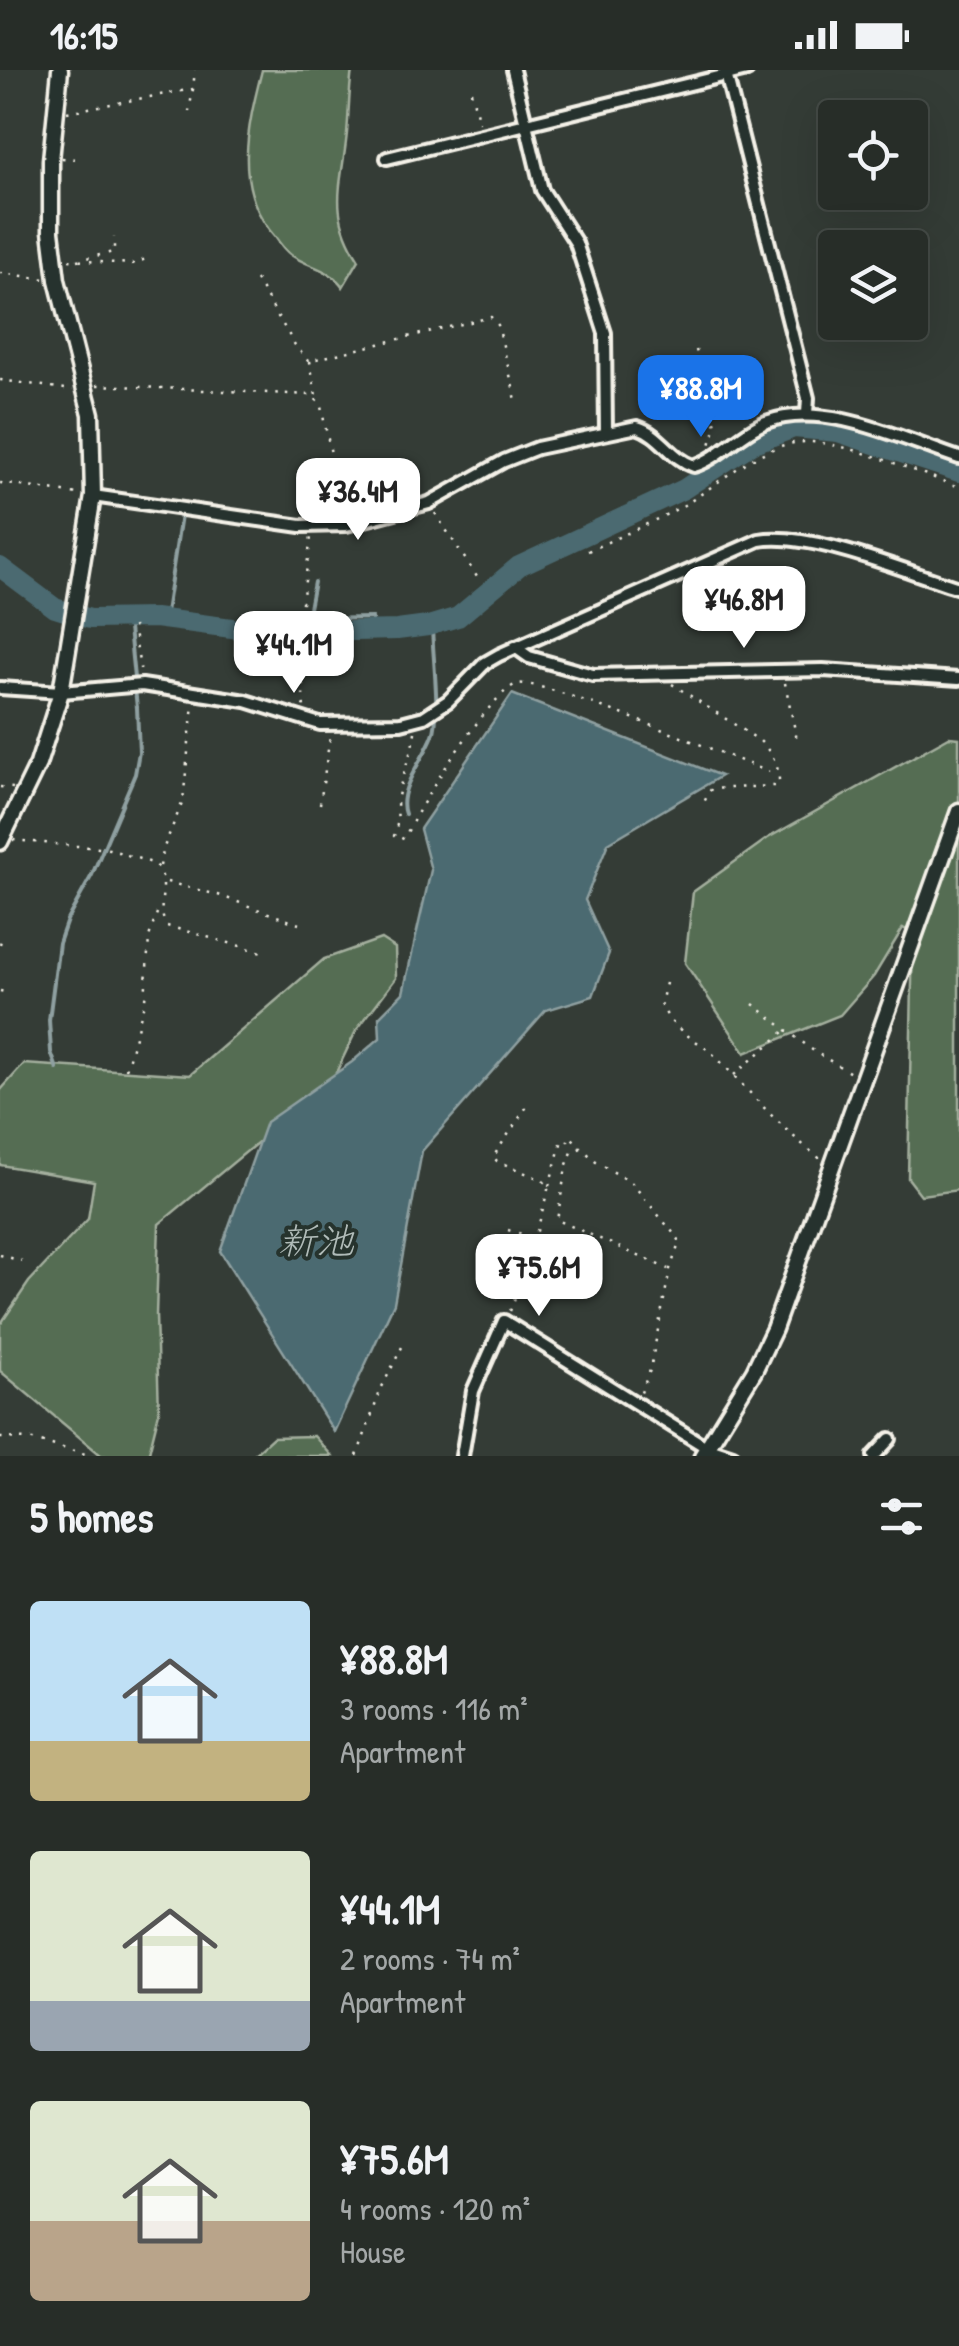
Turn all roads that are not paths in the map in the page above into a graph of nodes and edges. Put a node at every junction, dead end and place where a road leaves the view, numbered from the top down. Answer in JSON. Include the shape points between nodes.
{"nodes":[{"id":1,"x":60,"y":70,"type":"edge"},
{"id":2,"x":514,"y":70,"type":"edge"},
{"id":3,"x":747,"y":70,"type":"edge"},
{"id":4,"x":725,"y":72,"type":"edge"},
{"id":5,"x":528,"y":126,"type":"junction"},
{"id":6,"x":387,"y":158,"type":"dead end"},
{"id":7,"x":807,"y":414,"type":"junction"},
{"id":8,"x":606,"y":433,"type":"junction"},
{"id":9,"x":959,"y":458,"type":"edge"},
{"id":10,"x":93,"y":496,"type":"junction"},
{"id":11,"x":959,"y":588,"type":"edge"},
{"id":12,"x":515,"y":647,"type":"junction"},
{"id":13,"x":959,"y":679,"type":"edge"},
{"id":14,"x":0,"y":688,"type":"edge"},
{"id":15,"x":61,"y":692,"type":"junction"},
{"id":16,"x":959,"y":811,"type":"edge"},
{"id":17,"x":1,"y":840,"type":"edge"},
{"id":18,"x":890,"y":1439,"type":"dead end"},
{"id":19,"x":704,"y":1451,"type":"edge"},
{"id":20,"x":462,"y":1456,"type":"edge"},
{"id":21,"x":734,"y":1456,"type":"edge"},
{"id":22,"x":874,"y":1456,"type":"edge"}],
"edges":[{"from":1,"to":10,"type":"street","via":[[51,156],[54,260],[86,389]]},
{"from":2,"to":5,"type":"street"},
{"from":3,"to":4,"type":"street"},
{"from":4,"to":5,"type":"street"},
{"from":4,"to":7,"type":"street"},
{"from":5,"to":6,"type":"street"},
{"from":5,"to":8,"type":"street","via":[[542,190],[576,243],[605,334]]},
{"from":7,"to":8,"type":"street","via":[[762,424],[694,466],[649,430]]},
{"from":7,"to":9,"type":"street"},
{"from":8,"to":10,"type":"street","via":[[537,448],[428,503],[346,525]]},
{"from":10,"to":15,"type":"street"},
{"from":11,"to":12,"type":"street","via":[[778,536],[740,546]]},
{"from":12,"to":13,"type":"street","via":[[593,675],[862,670]]},
{"from":12,"to":15,"type":"street","via":[[485,663],[448,701],[401,723],[332,725],[246,701],[142,684]]},
{"from":14,"to":15,"type":"street"},
{"from":15,"to":17,"type":"street","via":[[38,764]]},
{"from":16,"to":19,"type":"street","via":[[774,1329]]},
{"from":18,"to":22,"type":"street"},
{"from":19,"to":20,"type":"street","via":[[504,1322],[473,1391]]},
{"from":19,"to":21,"type":"street"}]}
